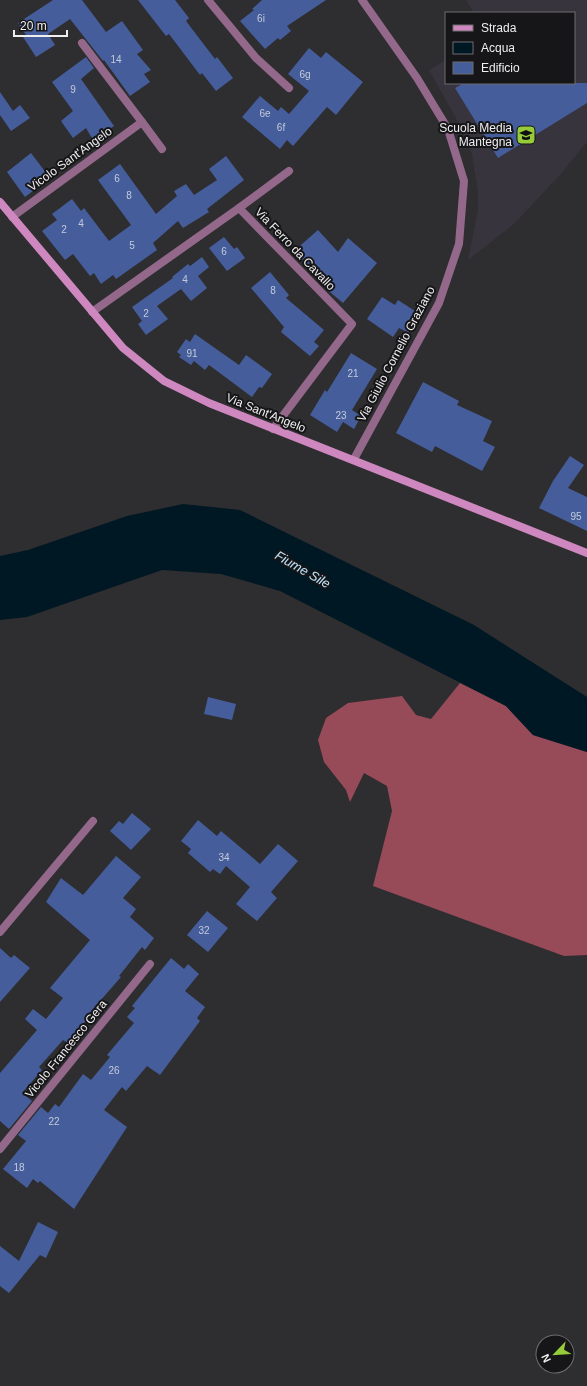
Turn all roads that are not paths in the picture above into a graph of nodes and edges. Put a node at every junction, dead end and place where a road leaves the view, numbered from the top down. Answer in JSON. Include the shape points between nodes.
{"nodes":[{"id":1,"x":208,"y":0,"type":"edge"},
{"id":2,"x":362,"y":0,"type":"edge"},
{"id":3,"x":82,"y":43,"type":"dead end"},
{"id":4,"x":289,"y":88,"type":"dead end"},
{"id":5,"x":142,"y":122,"type":"junction"},
{"id":6,"x":162,"y":149,"type":"dead end"},
{"id":7,"x":289,"y":171,"type":"dead end"},
{"id":8,"x":0,"y":202,"type":"edge"},
{"id":9,"x":239,"y":208,"type":"junction"},
{"id":10,"x":12,"y":217,"type":"junction"},
{"id":11,"x":92,"y":312,"type":"junction"},
{"id":12,"x":273,"y":429,"type":"junction"},
{"id":13,"x":354,"y":460,"type":"junction"},
{"id":14,"x":587,"y":552,"type":"edge"},
{"id":15,"x":93,"y":821,"type":"dead end"},
{"id":16,"x":0,"y":932,"type":"edge"},
{"id":17,"x":150,"y":964,"type":"dead end"},
{"id":18,"x":0,"y":1149,"type":"edge"}],
"edges":[{"from":1,"to":4,"type":"street","via":[[256,58]]},
{"from":2,"to":13,"type":"street","name":"Via Giulio Cornelio Graziano","via":[[418,78],[448,129],[464,181],[459,244],[438,303]]},
{"from":3,"to":5,"type":"street"},
{"from":5,"to":6,"type":"street"},
{"from":5,"to":10,"type":"street","name":"Vicolo Sant'Angelo"},
{"from":7,"to":9,"type":"street"},
{"from":8,"to":10,"type":"street","name":"Via Sant'Angelo"},
{"from":9,"to":11,"type":"street","name":"Via Ferro da Cavallo"},
{"from":9,"to":12,"type":"street","name":"Via Ferro da Cavallo","via":[[352,324]]},
{"from":10,"to":11,"type":"street","name":"Via Sant'Angelo"},
{"from":11,"to":12,"type":"street","name":"Via Sant'Angelo","via":[[123,348],[164,381]]},
{"from":12,"to":13,"type":"street","name":"Via Sant'Angelo"},
{"from":13,"to":14,"type":"street","name":"Via Sant'Angelo"},
{"from":15,"to":16,"type":"street"},
{"from":17,"to":18,"type":"street","name":"Vicolo Francesco Gera"}]}
